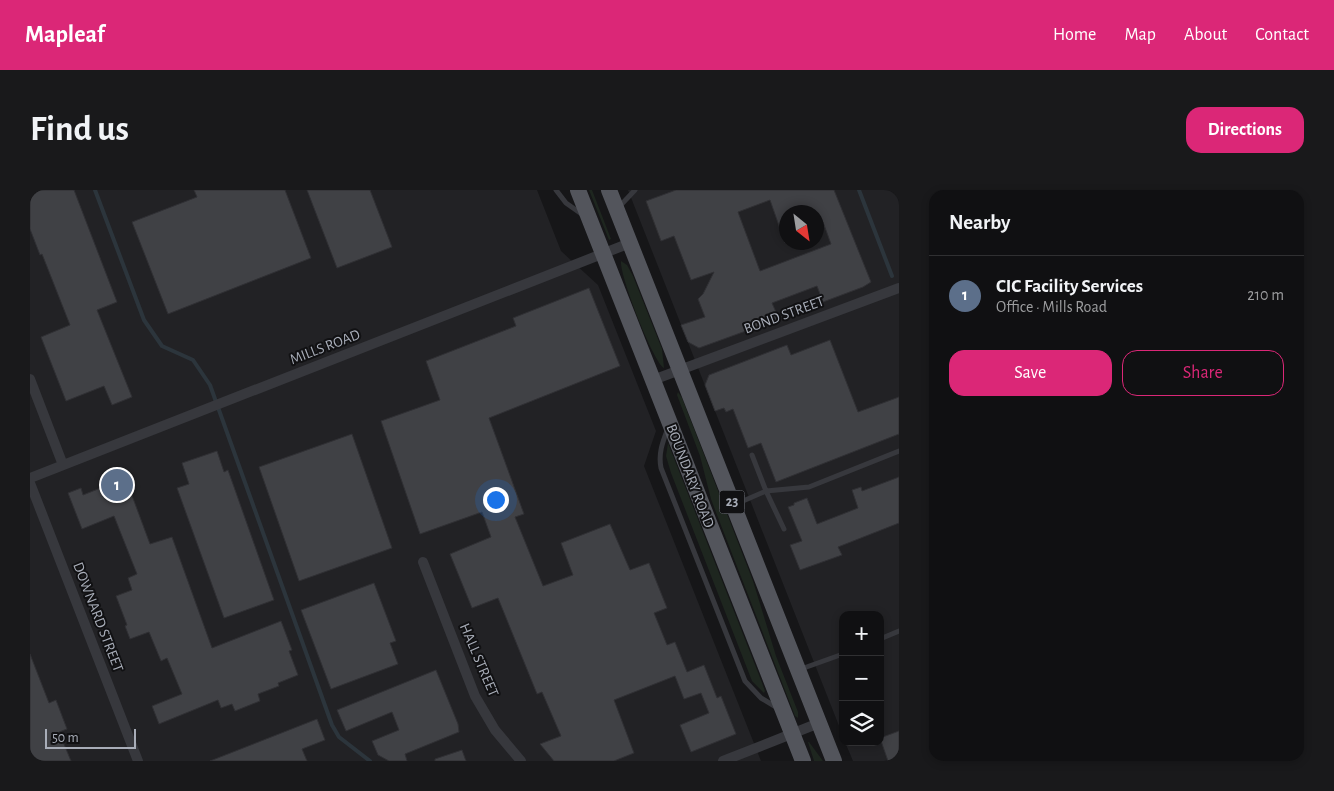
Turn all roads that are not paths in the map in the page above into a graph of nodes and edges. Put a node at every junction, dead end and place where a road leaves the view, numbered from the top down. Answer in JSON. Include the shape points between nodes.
{"nodes":[{"id":1,"x":556,"y":190,"type":"edge"},
{"id":2,"x":578,"y":190,"type":"edge"},
{"id":3,"x":609,"y":190,"type":"edge"},
{"id":4,"x":635,"y":190,"type":"edge"},
{"id":5,"x":617,"y":210,"type":"junction"},
{"id":6,"x":589,"y":219,"type":"junction"},
{"id":7,"x":630,"y":243,"type":"junction"},
{"id":8,"x":603,"y":254,"type":"junction"},
{"id":9,"x":899,"y":288,"type":"edge"},
{"id":10,"x":680,"y":370,"type":"junction"},
{"id":11,"x":30,"y":380,"type":"edge"},
{"id":12,"x":653,"y":380,"type":"junction"},
{"id":13,"x":670,"y":423,"type":"junction"},
{"id":14,"x":899,"y":451,"type":"edge"},
{"id":15,"x":752,"y":455,"type":"dead end"},
{"id":16,"x":63,"y":465,"type":"junction"},
{"id":17,"x":30,"y":478,"type":"edge"},
{"id":18,"x":30,"y":483,"type":"edge"},
{"id":19,"x":766,"y":491,"type":"junction"},
{"id":20,"x":733,"y":505,"type":"junction"},
{"id":21,"x":784,"y":529,"type":"dead end"},
{"id":22,"x":423,"y":562,"type":"dead end"},
{"id":23,"x":899,"y":631,"type":"edge"},
{"id":24,"x":884,"y":637,"type":"edge"},
{"id":25,"x":839,"y":655,"type":"edge"},
{"id":26,"x":798,"y":670,"type":"junction"},
{"id":27,"x":783,"y":711,"type":"junction"},
{"id":28,"x":819,"y":724,"type":"junction"},
{"id":29,"x":792,"y":734,"type":"junction"},
{"id":30,"x":138,"y":761,"type":"edge"},
{"id":31,"x":521,"y":761,"type":"edge"},
{"id":32,"x":722,"y":761,"type":"edge"},
{"id":33,"x":803,"y":761,"type":"edge"},
{"id":34,"x":834,"y":761,"type":"edge"}],
"edges":[{"from":1,"to":6,"type":"lane","via":[[566,203]]},
{"from":2,"to":6,"type":"main road","name":"BOUNDARY ROAD","number":"23"},
{"from":3,"to":5,"type":"main road","name":"BOUNDARY ROAD","number":"23"},
{"from":4,"to":5,"type":"lane"},
{"from":5,"to":7,"type":"main road","name":"BOUNDARY ROAD","number":"23"},
{"from":6,"to":8,"type":"main road","name":"BOUNDARY ROAD","number":"23"},
{"from":7,"to":8,"type":"street","name":"MILLS ROAD"},
{"from":7,"to":10,"type":"main road","name":"BOUNDARY ROAD","number":"23"},
{"from":8,"to":12,"type":"main road","name":"BOUNDARY ROAD","number":"23"},
{"from":8,"to":16,"type":"street","name":"MILLS ROAD"},
{"from":9,"to":10,"type":"street","name":"BOND STREET"},
{"from":10,"to":12,"type":"street","name":"BOND STREET"},
{"from":10,"to":20,"type":"main road","name":"BOUNDARY ROAD","number":"23"},
{"from":11,"to":16,"type":"street"},
{"from":12,"to":13,"type":"main road","name":"BOUNDARY ROAD","number":"23"},
{"from":13,"to":27,"type":"main road","name":"BOUNDARY ROAD","number":"23"},
{"from":13,"to":27,"type":"lane","via":[[660,456],[664,477],[745,682],[761,698]]},
{"from":14,"to":19,"type":"lane","via":[[809,487]]},
{"from":15,"to":19,"type":"lane"},
{"from":16,"to":17,"type":"street","name":"MILLS ROAD"},
{"from":18,"to":30,"type":"street","name":"DOWNARD STREET"},
{"from":19,"to":20,"type":"lane"},
{"from":19,"to":21,"type":"lane"},
{"from":20,"to":26,"type":"main road","name":"BOUNDARY ROAD","number":"23"},
{"from":22,"to":31,"type":"street","name":"HALL STREET","via":[[475,696],[495,730]]},
{"from":23,"to":24,"type":"lane"},
{"from":25,"to":26,"type":"lane"},
{"from":26,"to":28,"type":"main road","name":"BOUNDARY ROAD","number":"23"},
{"from":27,"to":29,"type":"main road","name":"BOUNDARY ROAD","number":"23"},
{"from":28,"to":29,"type":"street"},
{"from":28,"to":34,"type":"main road","name":"BOUNDARY ROAD","number":"23"},
{"from":29,"to":32,"type":"street"},
{"from":29,"to":33,"type":"main road","name":"BOUNDARY ROAD","number":"23"}]}
